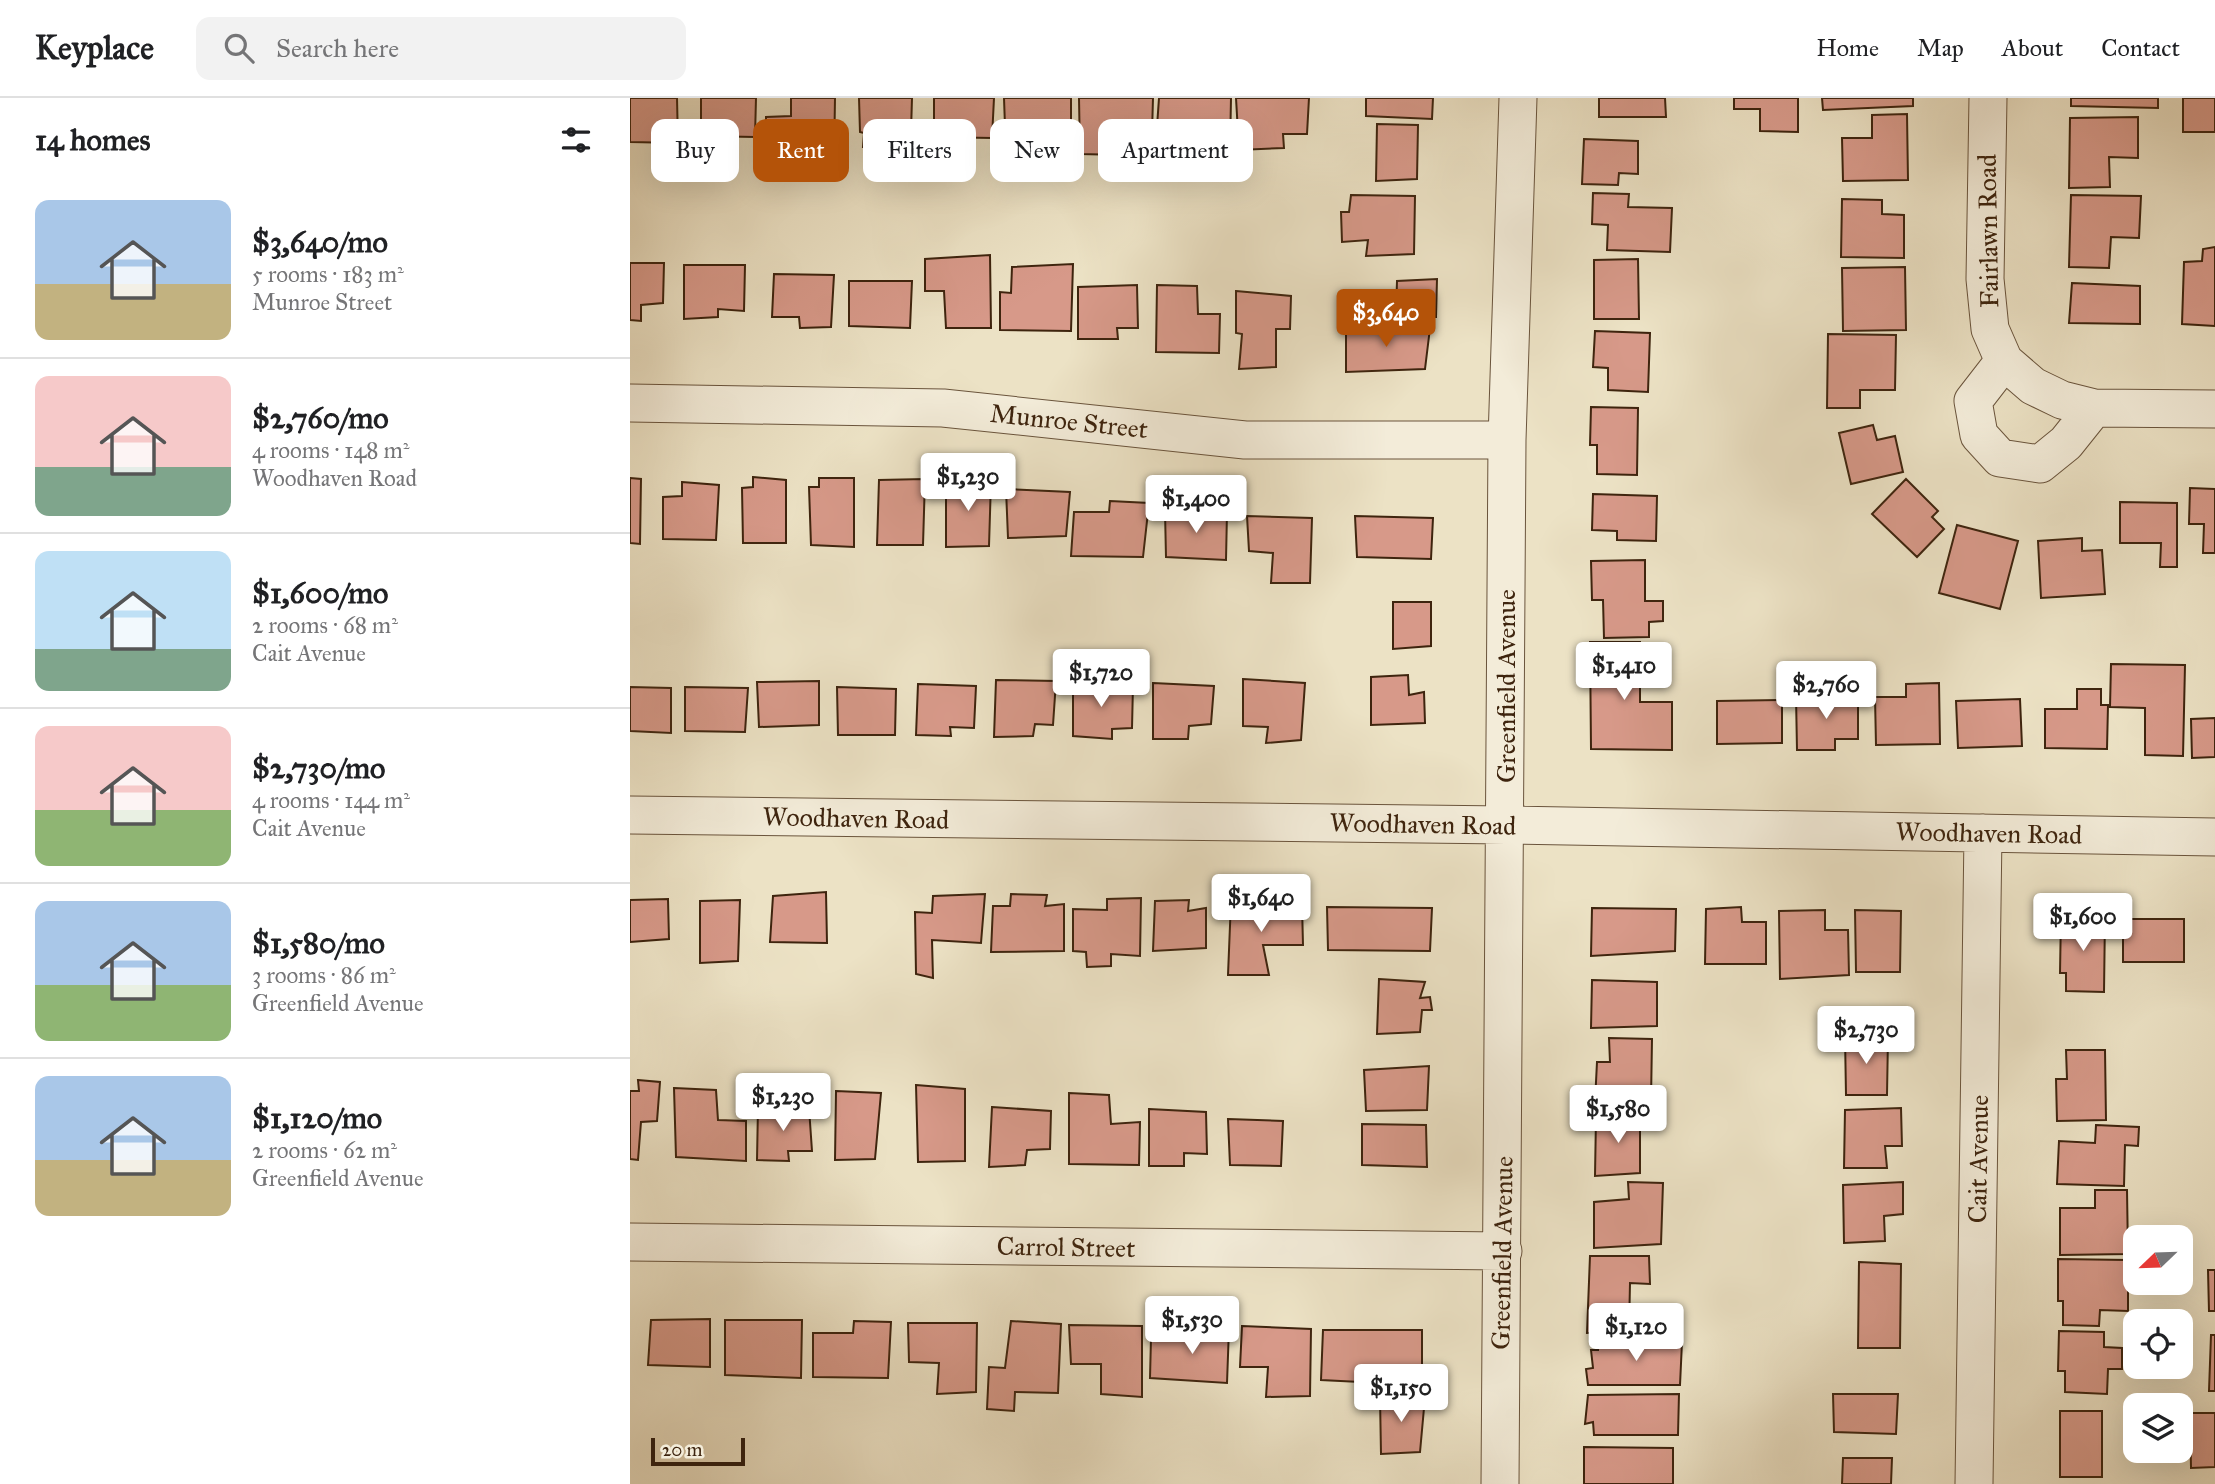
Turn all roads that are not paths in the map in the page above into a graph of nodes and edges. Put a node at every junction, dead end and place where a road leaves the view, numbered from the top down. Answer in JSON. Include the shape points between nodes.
{"nodes":[{"id":1,"x":1518,"y":98,"type":"edge"},
{"id":2,"x":1988,"y":98,"type":"edge"},
{"id":3,"x":2004,"y":361,"type":"junction"},
{"id":4,"x":630,"y":403,"type":"edge"},
{"id":5,"x":2094,"y":408,"type":"junction"},
{"id":6,"x":2215,"y":409,"type":"edge"},
{"id":7,"x":1507,"y":440,"type":"junction"},
{"id":8,"x":630,"y":815,"type":"edge"},
{"id":9,"x":1506,"y":825,"type":"junction"},
{"id":10,"x":1983,"y":833,"type":"junction"},
{"id":11,"x":2215,"y":837,"type":"edge"},
{"id":12,"x":630,"y":1242,"type":"edge"},
{"id":13,"x":1503,"y":1251,"type":"junction"},
{"id":14,"x":1500,"y":1484,"type":"edge"},
{"id":15,"x":1975,"y":1484,"type":"edge"}],
"edges":[{"from":1,"to":7,"type":"street","name":"Greenfield Avenue"},
{"from":2,"to":3,"type":"street","name":"Fairlawn Road","via":[[1984,279],[1990,329]]},
{"from":3,"to":5,"type":"street","name":"Fairlawn Road","via":[[2033,387]]},
{"from":3,"to":5,"type":"street","via":[[1973,401],[1979,435],[2000,458],[2040,464],[2066,443]]},
{"from":4,"to":7,"type":"street","name":"Munroe Street","via":[[943,408],[1245,440]]},
{"from":5,"to":6,"type":"street","name":"Fairlawn Road"},
{"from":7,"to":9,"type":"street","name":"Greenfield Avenue"},
{"from":8,"to":9,"type":"street","name":"Woodhaven Road"},
{"from":9,"to":10,"type":"street","name":"Woodhaven Road"},
{"from":9,"to":13,"type":"street","name":"Greenfield Avenue"},
{"from":10,"to":11,"type":"street","name":"Woodhaven Road"},
{"from":10,"to":15,"type":"street","name":"Cait Avenue"},
{"from":12,"to":13,"type":"street","name":"Carrol Street"},
{"from":13,"to":14,"type":"street","name":"Greenfield Avenue"}]}
